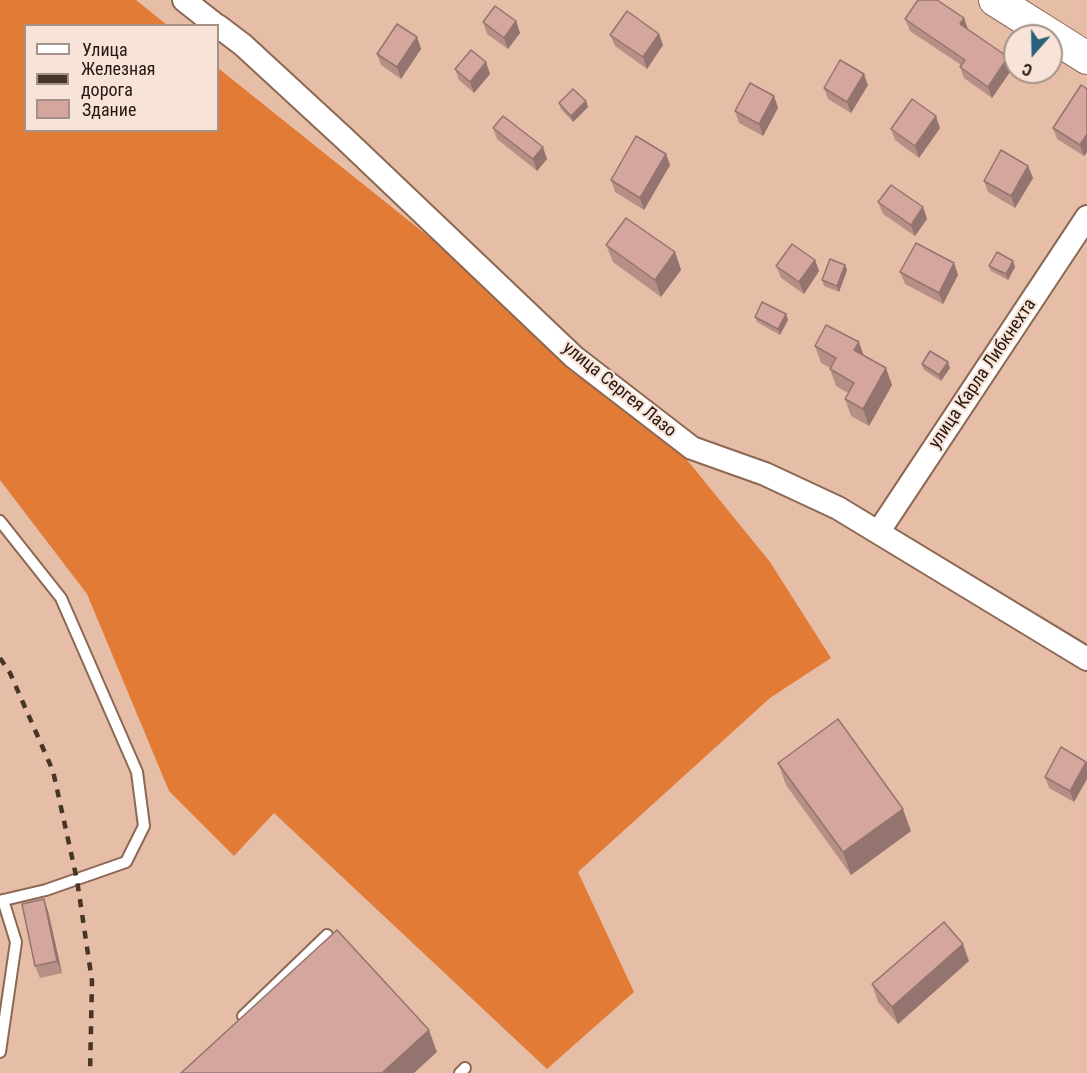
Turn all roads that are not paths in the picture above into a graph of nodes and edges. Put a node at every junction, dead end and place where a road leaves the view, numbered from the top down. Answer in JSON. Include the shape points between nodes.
{"nodes":[{"id":1,"x":184,"y":0,"type":"edge"},
{"id":2,"x":995,"y":0,"type":"edge"},
{"id":3,"x":214,"y":24,"type":"edge"},
{"id":4,"x":219,"y":27,"type":"edge"},
{"id":5,"x":1087,"y":58,"type":"edge"},
{"id":6,"x":1087,"y":217,"type":"edge"},
{"id":7,"x":0,"y":521,"type":"edge"},
{"id":8,"x":879,"y":531,"type":"junction"},
{"id":9,"x":1087,"y":659,"type":"edge"},
{"id":10,"x":2,"y":901,"type":"edge"},
{"id":11,"x":327,"y":935,"type":"dead end"},
{"id":12,"x":235,"y":1024,"type":"edge"},
{"id":13,"x":0,"y":1052,"type":"edge"}],
"edges":[{"from":1,"to":3,"type":"street","name":"улица Сергея Лазо"},
{"from":2,"to":5,"type":"main road"},
{"from":4,"to":8,"type":"street","name":"улица Сергея Лазо","via":[[338,132],[574,357],[692,448],[765,474]]},
{"from":6,"to":8,"type":"street","name":"улица Карла Либкнехта"},
{"from":7,"to":10,"type":"lane","via":[[61,598],[137,772],[144,826],[126,862]]},
{"from":8,"to":9,"type":"street","name":"улица Сергея Лазо"},
{"from":10,"to":13,"type":"lane","via":[[16,942]]},
{"from":11,"to":12,"type":"lane"}]}
